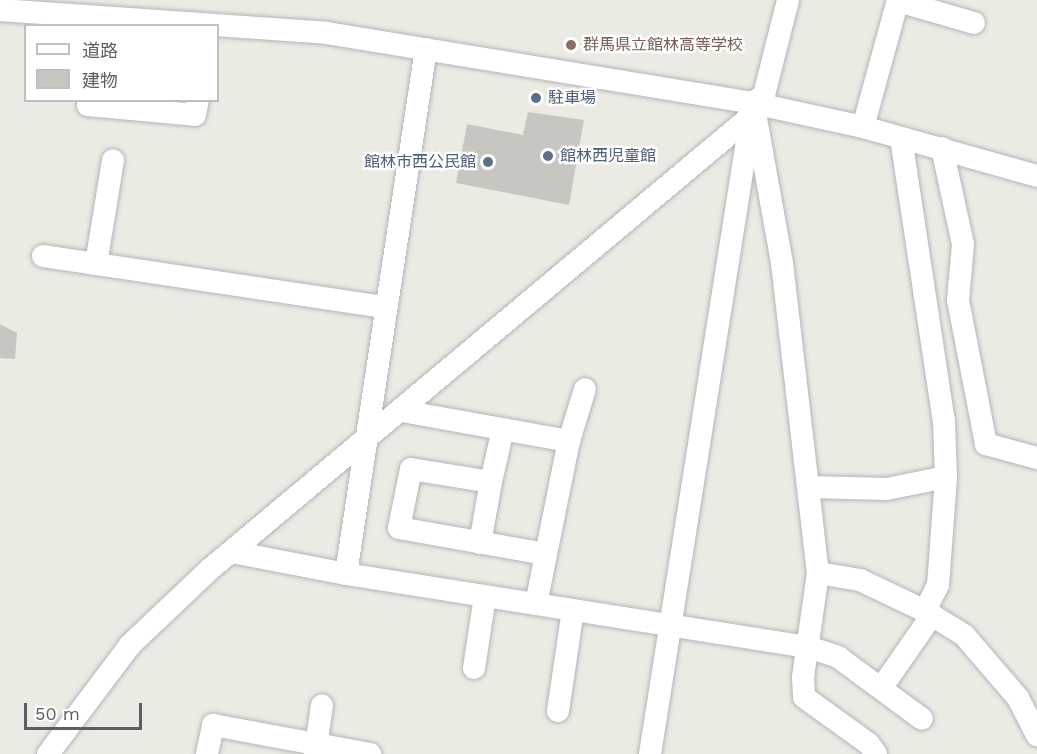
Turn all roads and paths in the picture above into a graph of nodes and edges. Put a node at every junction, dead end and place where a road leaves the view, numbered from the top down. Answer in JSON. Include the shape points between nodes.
{"nodes":[{"id":1,"x":788,"y":0,"type":"edge"},
{"id":2,"x":898,"y":0,"type":"edge"},
{"id":3,"x":0,"y":10,"type":"edge"},
{"id":4,"x":97,"y":21,"type":"edge"},
{"id":5,"x":974,"y":23,"type":"dead end"},
{"id":6,"x":183,"y":24,"type":"edge"},
{"id":7,"x":219,"y":25,"type":"edge"},
{"id":8,"x":426,"y":49,"type":"junction"},
{"id":9,"x":89,"y":102,"type":"edge"},
{"id":10,"x":198,"y":102,"type":"edge"},
{"id":11,"x":752,"y":110,"type":"junction"},
{"id":12,"x":863,"y":127,"type":"junction"},
{"id":13,"x":901,"y":138,"type":"junction"},
{"id":14,"x":942,"y":148,"type":"junction"},
{"id":15,"x":114,"y":160,"type":"dead end"},
{"id":16,"x":1037,"y":176,"type":"edge"},
{"id":17,"x":43,"y":256,"type":"dead end"},
{"id":18,"x":96,"y":264,"type":"junction"},
{"id":19,"x":385,"y":307,"type":"junction"},
{"id":20,"x":585,"y":388,"type":"dead end"},
{"id":21,"x":402,"y":411,"type":"junction"},
{"id":22,"x":503,"y":429,"type":"junction"},
{"id":23,"x":367,"y":440,"type":"junction"},
{"id":24,"x":569,"y":441,"type":"junction"},
{"id":25,"x":1037,"y":458,"type":"edge"},
{"id":26,"x":946,"y":477,"type":"junction"},
{"id":27,"x":490,"y":482,"type":"junction"},
{"id":28,"x":810,"y":487,"type":"junction"},
{"id":29,"x":480,"y":543,"type":"junction"},
{"id":30,"x":232,"y":552,"type":"junction"},
{"id":31,"x":545,"y":554,"type":"junction"},
{"id":32,"x":818,"y":573,"type":"junction"},
{"id":33,"x":346,"y":574,"type":"junction"},
{"id":34,"x":485,"y":596,"type":"junction"},
{"id":35,"x":536,"y":604,"type":"junction"},
{"id":36,"x":573,"y":610,"type":"junction"},
{"id":37,"x":928,"y":613,"type":"junction"},
{"id":38,"x":669,"y":626,"type":"junction"},
{"id":39,"x":808,"y":647,"type":"junction"},
{"id":40,"x":474,"y":668,"type":"dead end"},
{"id":41,"x":882,"y":687,"type":"junction"},
{"id":42,"x":322,"y":705,"type":"dead end"},
{"id":43,"x":558,"y":711,"type":"dead end"},
{"id":44,"x":922,"y":719,"type":"dead end"},
{"id":45,"x":1037,"y":735,"type":"edge"},
{"id":46,"x":315,"y":749,"type":"edge"},
{"id":47,"x":48,"y":754,"type":"edge"},
{"id":48,"x":207,"y":754,"type":"edge"},
{"id":49,"x":370,"y":754,"type":"edge"},
{"id":50,"x":650,"y":754,"type":"edge"},
{"id":51,"x":876,"y":754,"type":"edge"}],
"edges":[{"from":1,"to":11,"type":"street","via":[[764,95]]},
{"from":2,"to":5,"type":"street"},
{"from":2,"to":12,"type":"street"},
{"from":3,"to":4,"type":"street"},
{"from":4,"to":6,"type":"street"},
{"from":7,"to":8,"type":"street","via":[[327,33]]},
{"from":8,"to":11,"type":"street"},
{"from":8,"to":19,"type":"street"},
{"from":9,"to":10,"type":"street","via":[[88,105],[195,115]]},
{"from":11,"to":12,"type":"street"},
{"from":11,"to":21,"type":"street","via":[[507,316]]},
{"from":11,"to":28,"type":"street","via":[[763,141]]},
{"from":11,"to":38,"type":"street"},
{"from":12,"to":13,"type":"street"},
{"from":13,"to":14,"type":"street"},
{"from":13,"to":26,"type":"street","via":[[944,421]]},
{"from":14,"to":16,"type":"street"},
{"from":14,"to":25,"type":"street","via":[[963,244],[958,300],[986,444]]},
{"from":15,"to":18,"type":"street"},
{"from":17,"to":18,"type":"street"},
{"from":18,"to":19,"type":"street"},
{"from":19,"to":23,"type":"street"},
{"from":20,"to":24,"type":"street"},
{"from":21,"to":22,"type":"street"},
{"from":21,"to":23,"type":"street"},
{"from":22,"to":24,"type":"street"},
{"from":22,"to":27,"type":"street"},
{"from":23,"to":30,"type":"street"},
{"from":23,"to":33,"type":"street"},
{"from":24,"to":31,"type":"street"},
{"from":26,"to":28,"type":"street","via":[[887,489]]},
{"from":26,"to":37,"type":"street","via":[[938,585]]},
{"from":27,"to":29,"type":"street"},
{"from":27,"to":29,"type":"street","via":[[411,469],[399,528]]},
{"from":28,"to":32,"type":"street"},
{"from":29,"to":31,"type":"street"},
{"from":30,"to":33,"type":"street"},
{"from":30,"to":47,"type":"street","via":[[130,645]]},
{"from":31,"to":35,"type":"street"},
{"from":32,"to":37,"type":"street","via":[[861,580]]},
{"from":32,"to":39,"type":"street"},
{"from":33,"to":34,"type":"street"},
{"from":34,"to":35,"type":"street"},
{"from":34,"to":40,"type":"street"},
{"from":35,"to":36,"type":"street"},
{"from":36,"to":38,"type":"street"},
{"from":36,"to":43,"type":"street"},
{"from":37,"to":41,"type":"street"},
{"from":37,"to":45,"type":"street","via":[[964,635],[1017,698]]},
{"from":38,"to":39,"type":"street"},
{"from":38,"to":50,"type":"street"},
{"from":39,"to":41,"type":"street","via":[[838,657]]},
{"from":39,"to":51,"type":"street","via":[[804,697],[869,744]]},
{"from":41,"to":44,"type":"street"},
{"from":42,"to":46,"type":"street"},
{"from":46,"to":48,"type":"street","via":[[213,725]]},
{"from":46,"to":49,"type":"street"}]}
